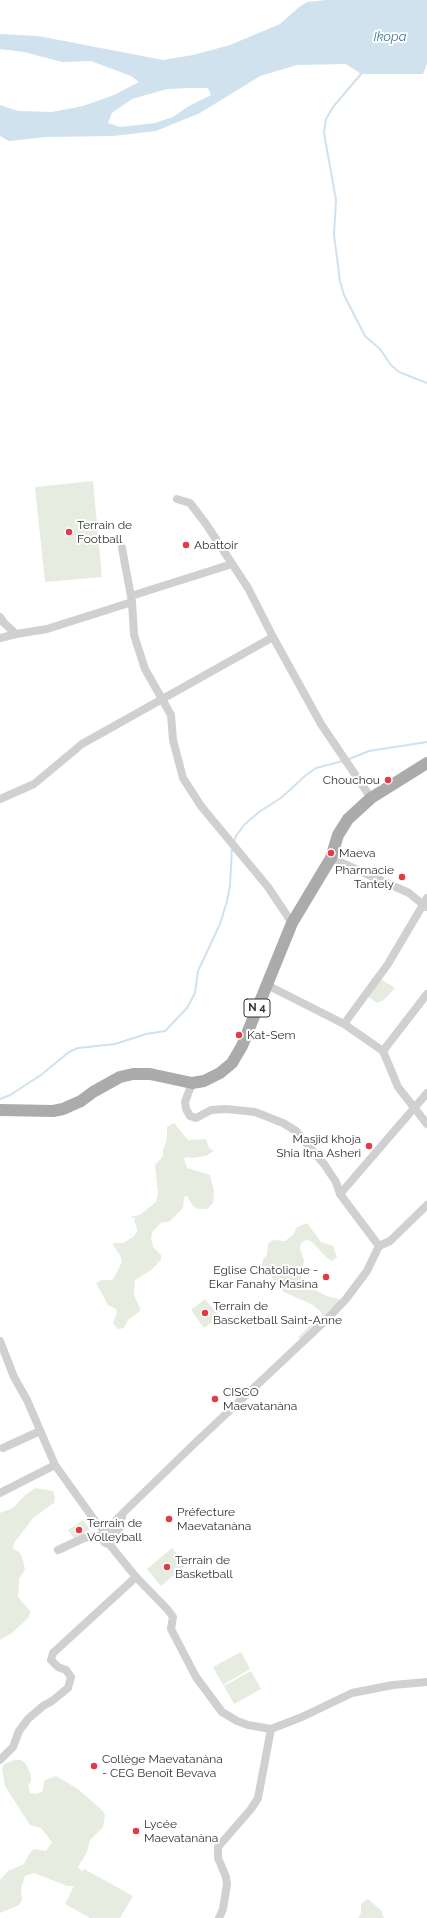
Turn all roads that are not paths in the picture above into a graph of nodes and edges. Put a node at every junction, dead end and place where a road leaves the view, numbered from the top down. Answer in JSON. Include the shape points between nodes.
{"nodes":[{"id":1,"x":177,"y":499,"type":"dead end"},
{"id":2,"x":122,"y":548,"type":"dead end"},
{"id":3,"x":232,"y":564,"type":"junction"},
{"id":4,"x":132,"y":599,"type":"junction"},
{"id":5,"x":0,"y":617,"type":"edge"},
{"id":6,"x":16,"y":634,"type":"junction"},
{"id":7,"x":274,"y":637,"type":"junction"},
{"id":8,"x":0,"y":638,"type":"edge"},
{"id":9,"x":162,"y":700,"type":"junction"},
{"id":10,"x":427,"y":763,"type":"edge"},
{"id":11,"x":371,"y":798,"type":"junction"},
{"id":12,"x":0,"y":799,"type":"edge"},
{"id":13,"x":331,"y":858,"type":"junction"},
{"id":14,"x":426,"y":903,"type":"edge"},
{"id":15,"x":292,"y":923,"type":"junction"},
{"id":16,"x":266,"y":986,"type":"junction"},
{"id":17,"x":427,"y":994,"type":"edge"},
{"id":18,"x":344,"y":1024,"type":"junction"},
{"id":19,"x":383,"y":1051,"type":"junction"},
{"id":20,"x":192,"y":1083,"type":"junction"},
{"id":21,"x":427,"y":1093,"type":"edge"},
{"id":22,"x":415,"y":1109,"type":"junction"},
{"id":23,"x":0,"y":1110,"type":"edge"},
{"id":24,"x":427,"y":1124,"type":"edge"},
{"id":25,"x":340,"y":1194,"type":"junction"},
{"id":26,"x":427,"y":1205,"type":"edge"},
{"id":27,"x":379,"y":1246,"type":"junction"},
{"id":28,"x":0,"y":1341,"type":"edge"},
{"id":29,"x":40,"y":1431,"type":"junction"},
{"id":30,"x":3,"y":1448,"type":"dead end"},
{"id":31,"x":55,"y":1465,"type":"junction"},
{"id":32,"x":0,"y":1493,"type":"edge"},
{"id":33,"x":123,"y":1513,"type":"junction"},
{"id":34,"x":105,"y":1532,"type":"junction"},
{"id":35,"x":91,"y":1538,"type":"junction"},
{"id":36,"x":112,"y":1542,"type":"junction"},
{"id":37,"x":58,"y":1550,"type":"dead end"},
{"id":38,"x":136,"y":1577,"type":"junction"},
{"id":39,"x":427,"y":1682,"type":"edge"},
{"id":40,"x":271,"y":1729,"type":"junction"},
{"id":41,"x":0,"y":1760,"type":"edge"},
{"id":42,"x":219,"y":1918,"type":"edge"}],
"edges":[{"from":1,"to":3,"type":"street","via":[[190,503]]},
{"from":2,"to":4,"type":"street"},
{"from":3,"to":4,"type":"street"},
{"from":3,"to":7,"type":"street"},
{"from":4,"to":6,"type":"street","via":[[47,629]]},
{"from":4,"to":9,"type":"street","via":[[134,636],[145,668]]},
{"from":5,"to":6,"type":"street"},
{"from":6,"to":8,"type":"street"},
{"from":7,"to":9,"type":"street"},
{"from":7,"to":11,"type":"street","via":[[297,682],[339,752]]},
{"from":9,"to":12,"type":"street","via":[[82,744],[34,784]]},
{"from":9,"to":15,"type":"street","via":[[171,715],[173,740],[183,778],[201,806],[268,887]]},
{"from":10,"to":11,"type":"main road","number":"N 4"},
{"from":11,"to":13,"type":"main road","number":"N 4","via":[[348,819],[338,835]]},
{"from":13,"to":14,"type":"street"},
{"from":13,"to":15,"type":"main road","number":"N 4"},
{"from":14,"to":18,"type":"street","via":[[388,964]]},
{"from":15,"to":16,"type":"main road","number":"N 4"},
{"from":16,"to":18,"type":"street"},
{"from":16,"to":20,"type":"main road","number":"N 4","via":[[242,1046],[232,1063],[204,1081]]},
{"from":17,"to":19,"type":"street"},
{"from":18,"to":19,"type":"street"},
{"from":19,"to":22,"type":"street","via":[[398,1087]]},
{"from":20,"to":23,"type":"main road","number":"N 4","via":[[150,1074],[133,1074],[120,1077],[81,1101],[53,1111]]},
{"from":20,"to":25,"type":"street","via":[[185,1102],[190,1116],[196,1118],[211,1110],[226,1109],[265,1114],[283,1122],[296,1131],[324,1164],[336,1182]]},
{"from":21,"to":22,"type":"street"},
{"from":22,"to":24,"type":"street"},
{"from":22,"to":25,"type":"street"},
{"from":25,"to":27,"type":"street"},
{"from":26,"to":27,"type":"street","via":[[390,1241]]},
{"from":27,"to":33,"type":"street","via":[[367,1271],[326,1320]]},
{"from":28,"to":29,"type":"street"},
{"from":29,"to":30,"type":"street"},
{"from":29,"to":31,"type":"street"},
{"from":31,"to":32,"type":"street"},
{"from":31,"to":34,"type":"street"},
{"from":33,"to":34,"type":"street"},
{"from":33,"to":36,"type":"street"},
{"from":34,"to":35,"type":"street"},
{"from":34,"to":36,"type":"street","via":[[103,1540]]},
{"from":34,"to":36,"type":"street","via":[[114,1532]]},
{"from":35,"to":36,"type":"street","via":[[96,1543]]},
{"from":35,"to":37,"type":"street","via":[[84,1538]]},
{"from":36,"to":38,"type":"street"},
{"from":38,"to":40,"type":"street","via":[[168,1610],[173,1618],[171,1629],[196,1677],[222,1712],[248,1725]]},
{"from":38,"to":41,"type":"street","via":[[53,1652],[51,1660],[66,1670],[71,1677],[68,1688],[28,1719],[12,1747]]},
{"from":39,"to":40,"type":"street","via":[[352,1693]]},
{"from":40,"to":42,"type":"street","via":[[258,1798],[218,1847],[218,1858],[227,1884]]}]}
